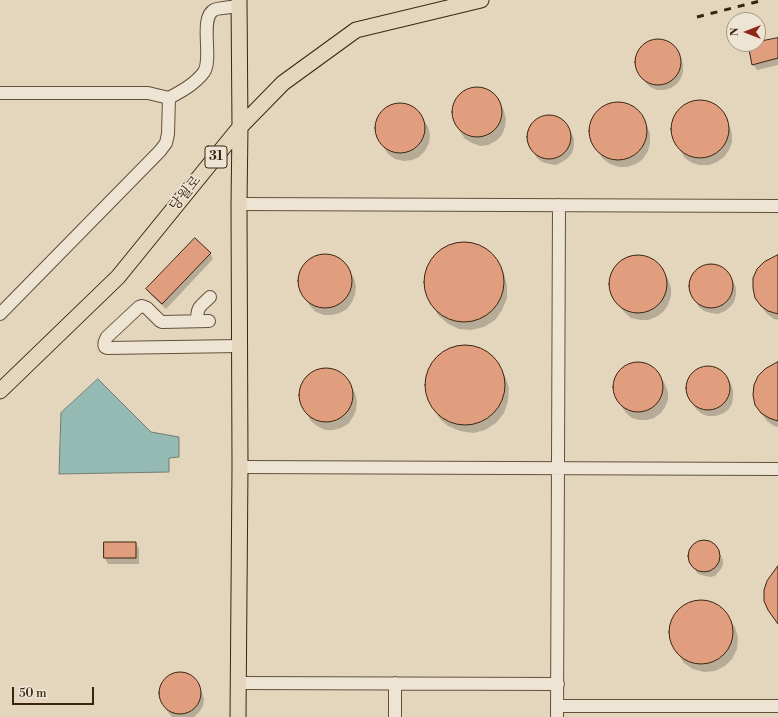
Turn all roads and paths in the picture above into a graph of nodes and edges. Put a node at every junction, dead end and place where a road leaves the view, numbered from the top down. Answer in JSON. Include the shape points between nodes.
{"nodes":[{"id":1,"x":481,"y":0,"type":"edge"},
{"id":2,"x":239,"y":3,"type":"edge"},
{"id":3,"x":0,"y":93,"type":"edge"},
{"id":4,"x":169,"y":98,"type":"junction"},
{"id":5,"x":240,"y":127,"type":"junction"},
{"id":6,"x":239,"y":204,"type":"junction"},
{"id":7,"x":559,"y":205,"type":"junction"},
{"id":8,"x":778,"y":206,"type":"edge"},
{"id":9,"x":210,"y":297,"type":"dead end"},
{"id":10,"x":0,"y":314,"type":"edge"},
{"id":11,"x":240,"y":346,"type":"junction"},
{"id":12,"x":0,"y":391,"type":"edge"},
{"id":13,"x":240,"y":467,"type":"junction"},
{"id":14,"x":558,"y":467,"type":"junction"},
{"id":15,"x":778,"y":469,"type":"edge"},
{"id":16,"x":238,"y":683,"type":"junction"},
{"id":17,"x":395,"y":683,"type":"junction"},
{"id":18,"x":558,"y":684,"type":"junction"},
{"id":19,"x":778,"y":706,"type":"edge"},
{"id":20,"x":558,"y":711,"type":"edge"},
{"id":21,"x":238,"y":717,"type":"edge"},
{"id":22,"x":395,"y":717,"type":"edge"}],
"edges":[{"from":1,"to":5,"type":"main road","name":"당월로","number":"31","via":[[356,30],[283,83]]},
{"from":2,"to":4,"type":"lane","via":[[214,10],[209,15],[207,63],[204,71],[192,84]]},
{"from":2,"to":5,"type":"main road"},
{"from":3,"to":4,"type":"lane","via":[[148,93]]},
{"from":4,"to":10,"type":"lane","via":[[168,134],[166,143],[160,151]]},
{"from":5,"to":6,"type":"main road"},
{"from":5,"to":12,"type":"main road","name":"당월로","number":"31","via":[[118,277]]},
{"from":6,"to":7,"type":"lane"},
{"from":6,"to":11,"type":"main road"},
{"from":7,"to":8,"type":"lane"},
{"from":7,"to":14,"type":"lane"},
{"from":9,"to":11,"type":"lane","via":[[197,312],[203,321],[162,322],[147,308],[139,307],[107,337],[104,345],[107,348]]},
{"from":11,"to":13,"type":"main road"},
{"from":13,"to":14,"type":"lane"},
{"from":13,"to":16,"type":"main road"},
{"from":14,"to":15,"type":"lane"},
{"from":14,"to":18,"type":"lane"},
{"from":16,"to":17,"type":"lane"},
{"from":16,"to":21,"type":"main road"},
{"from":17,"to":18,"type":"lane"},
{"from":17,"to":22,"type":"lane"},
{"from":18,"to":20,"type":"lane"},
{"from":19,"to":20,"type":"lane"}]}
